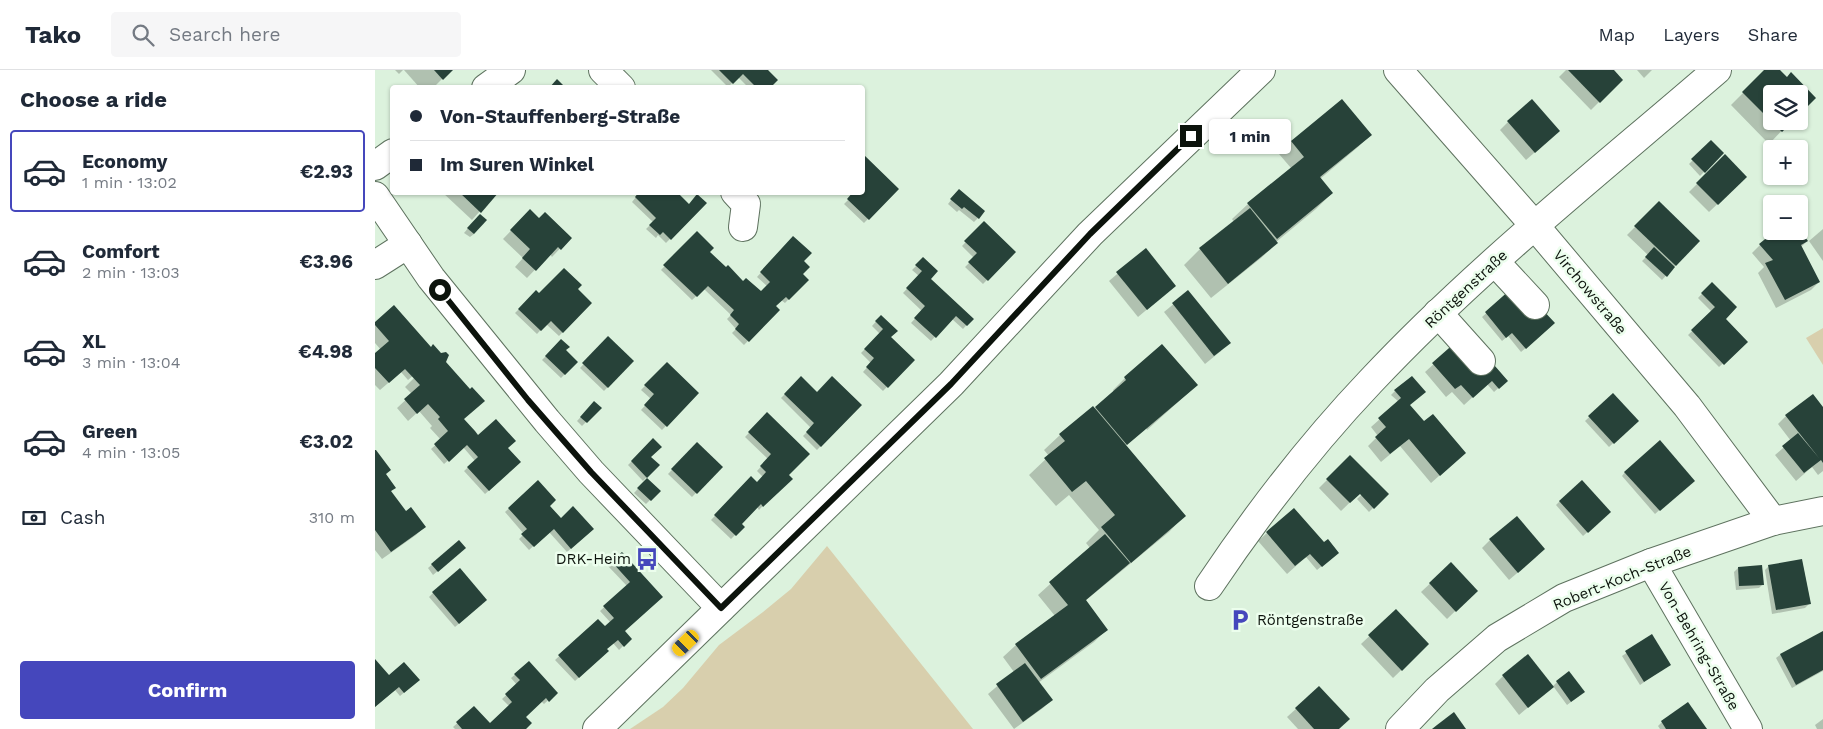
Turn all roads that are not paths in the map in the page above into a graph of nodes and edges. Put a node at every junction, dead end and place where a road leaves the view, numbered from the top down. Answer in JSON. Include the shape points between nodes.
{"nodes":[{"id":1,"x":511,"y":70,"type":"edge"},
{"id":2,"x":603,"y":70,"type":"edge"},
{"id":3,"x":1261,"y":70,"type":"edge"},
{"id":4,"x":1398,"y":70,"type":"edge"},
{"id":5,"x":1717,"y":70,"type":"edge"},
{"id":6,"x":490,"y":85,"type":"edge"},
{"id":7,"x":618,"y":85,"type":"edge"},
{"id":8,"x":390,"y":156,"type":"edge"},
{"id":9,"x":375,"y":166,"type":"edge"},
{"id":10,"x":738,"y":195,"type":"edge"},
{"id":11,"x":375,"y":196,"type":"edge"},
{"id":12,"x":1535,"y":226,"type":"junction"},
{"id":13,"x":743,"y":227,"type":"dead end"},
{"id":14,"x":408,"y":244,"type":"junction"},
{"id":15,"x":1495,"y":262,"type":"junction"},
{"id":16,"x":375,"y":266,"type":"edge"},
{"id":17,"x":1535,"y":305,"type":"dead end"},
{"id":18,"x":1438,"y":313,"type":"junction"},
{"id":19,"x":1481,"y":361,"type":"dead end"},
{"id":20,"x":1823,"y":511,"type":"edge"},
{"id":21,"x":1773,"y":521,"type":"junction"},
{"id":22,"x":1651,"y":563,"type":"junction"},
{"id":23,"x":1209,"y":586,"type":"dead end"},
{"id":24,"x":721,"y":608,"type":"junction"},
{"id":25,"x":597,"y":729,"type":"edge"},
{"id":26,"x":1400,"y":729,"type":"edge"},
{"id":27,"x":1748,"y":729,"type":"edge"}],
"edges":[{"from":1,"to":6,"type":"street"},
{"from":2,"to":7,"type":"street"},
{"from":3,"to":24,"type":"street","via":[[1097,228],[951,384]]},
{"from":4,"to":12,"type":"street","name":"Virchowstraße"},
{"from":5,"to":12,"type":"street","name":"Röntgenstraße"},
{"from":8,"to":9,"type":"street"},
{"from":10,"to":13,"type":"street","via":[[746,204]]},
{"from":11,"to":14,"type":"street"},
{"from":12,"to":15,"type":"street","name":"Röntgenstraße"},
{"from":12,"to":21,"type":"street","name":"Virchowstraße","via":[[1687,406]]},
{"from":14,"to":16,"type":"street"},
{"from":14,"to":24,"type":"street","via":[[449,302],[547,421],[591,472]]},
{"from":15,"to":17,"type":"street"},
{"from":15,"to":18,"type":"street","name":"Röntgenstraße"},
{"from":18,"to":19,"type":"street"},
{"from":18,"to":23,"type":"street","name":"Röntgenstraße","via":[[1394,373],[1293,468]]},
{"from":20,"to":21,"type":"street","name":"Robert-Koch-Straße"},
{"from":21,"to":22,"type":"street","name":"Robert-Koch-Straße"},
{"from":22,"to":26,"type":"street","name":"Robert-Koch-Straße","via":[[1564,598],[1497,638],[1437,690]]},
{"from":22,"to":27,"type":"street","name":"Von-Behring-Straße"},
{"from":24,"to":25,"type":"street"}]}
